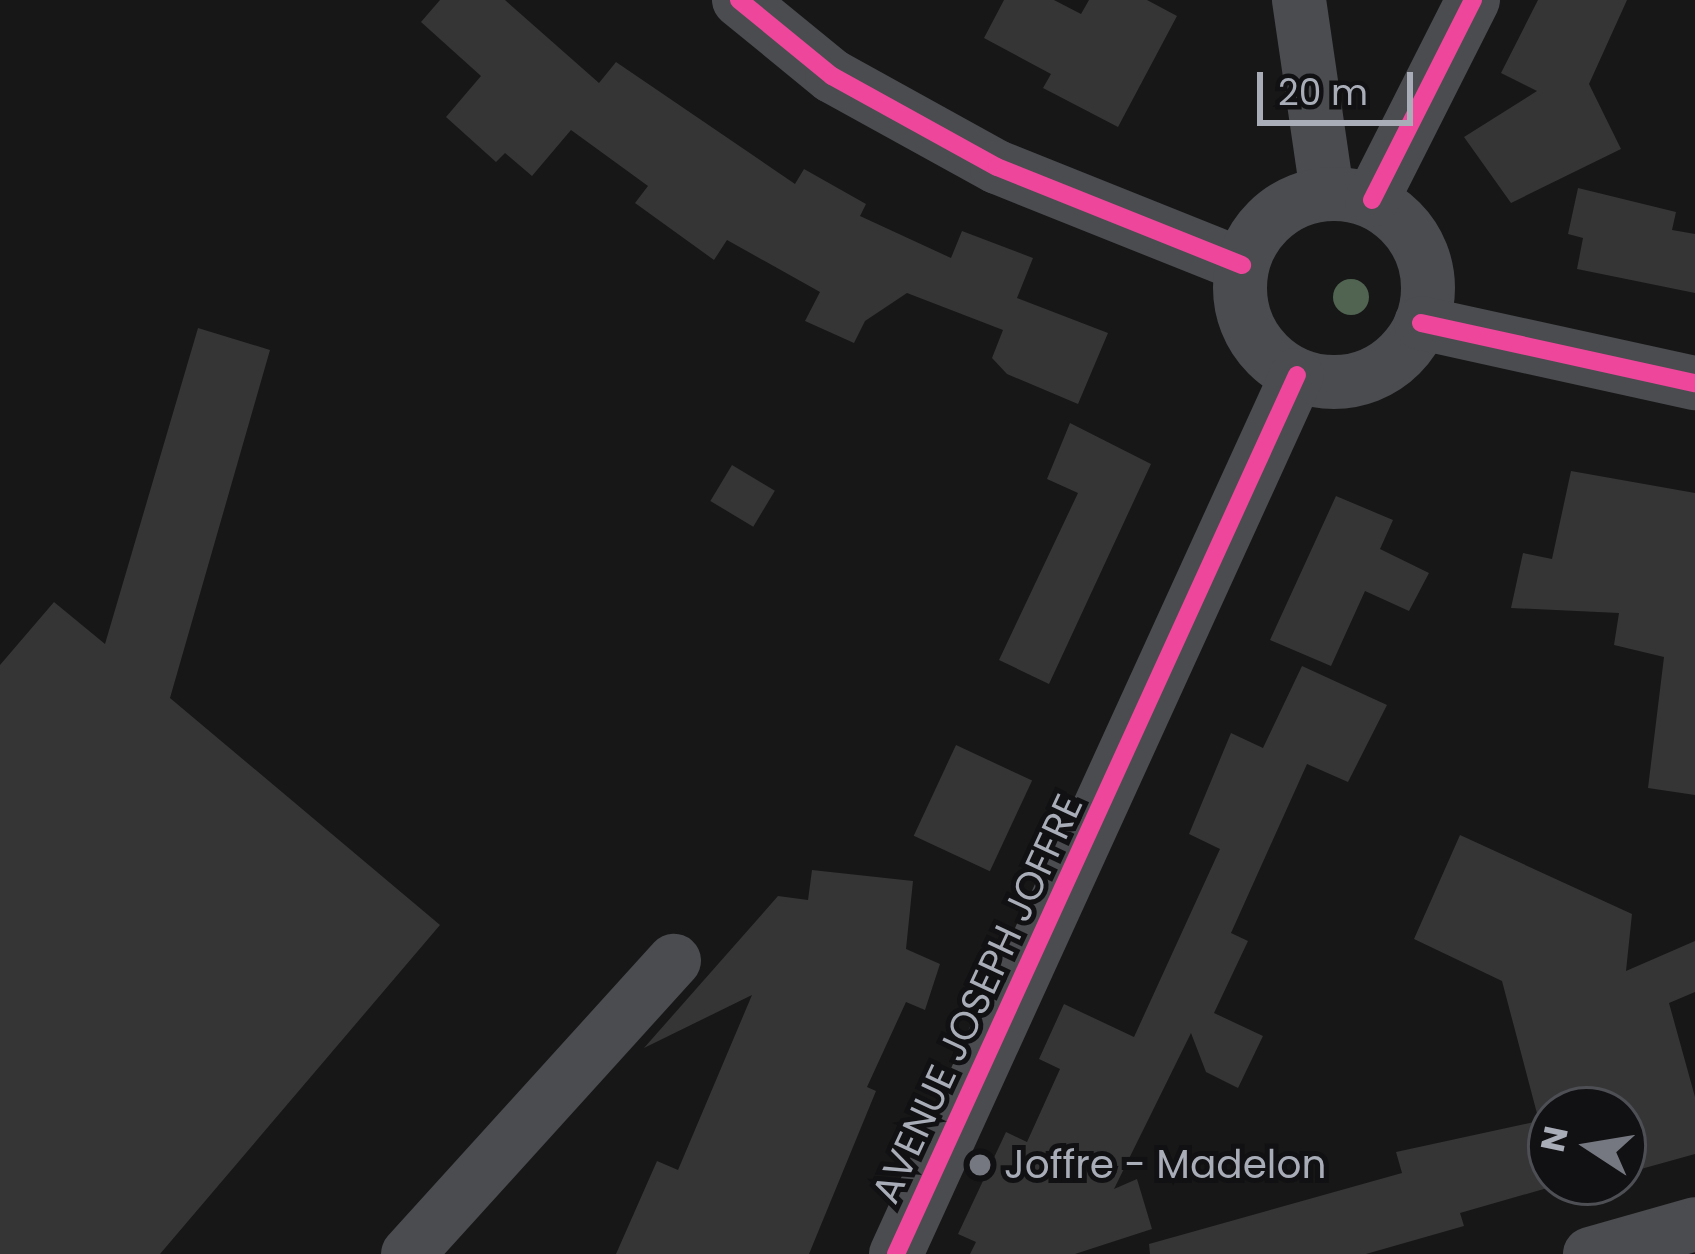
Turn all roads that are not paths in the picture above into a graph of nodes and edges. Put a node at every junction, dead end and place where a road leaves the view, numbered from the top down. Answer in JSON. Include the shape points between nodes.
{"nodes":[{"id":1,"x":739,"y":0,"type":"edge"},
{"id":2,"x":1299,"y":0,"type":"edge"},
{"id":3,"x":1473,"y":0,"type":"edge"},
{"id":4,"x":1349,"y":197,"type":"junction"},
{"id":5,"x":1242,"y":265,"type":"junction"},
{"id":6,"x":1421,"y":323,"type":"junction"},
{"id":7,"x":1297,"y":375,"type":"junction"},
{"id":8,"x":1695,"y":383,"type":"edge"},
{"id":9,"x":674,"y":961,"type":"dead end"},
{"id":10,"x":1695,"y":1224,"type":"edge"},
{"id":11,"x":408,"y":1254,"type":"edge"},
{"id":12,"x":896,"y":1254,"type":"edge"},
{"id":13,"x":1590,"y":1254,"type":"edge"}],
"edges":[{"from":1,"to":5,"type":"street","via":[[832,76],[997,167]]},
{"from":2,"to":4,"type":"street"},
{"from":3,"to":4,"type":"street"},
{"from":4,"to":5,"type":"street","via":[[1268,219]]},
{"from":4,"to":6,"type":"street","via":[[1425,262]]},
{"from":5,"to":7,"type":"street","via":[[1253,338]]},
{"from":6,"to":7,"type":"street","via":[[1364,377]]},
{"from":6,"to":8,"type":"street"},
{"from":7,"to":12,"type":"street","name":"AVENUE JOSEPH JOFFRE"},
{"from":9,"to":11,"type":"street"},
{"from":10,"to":13,"type":"street"}]}
